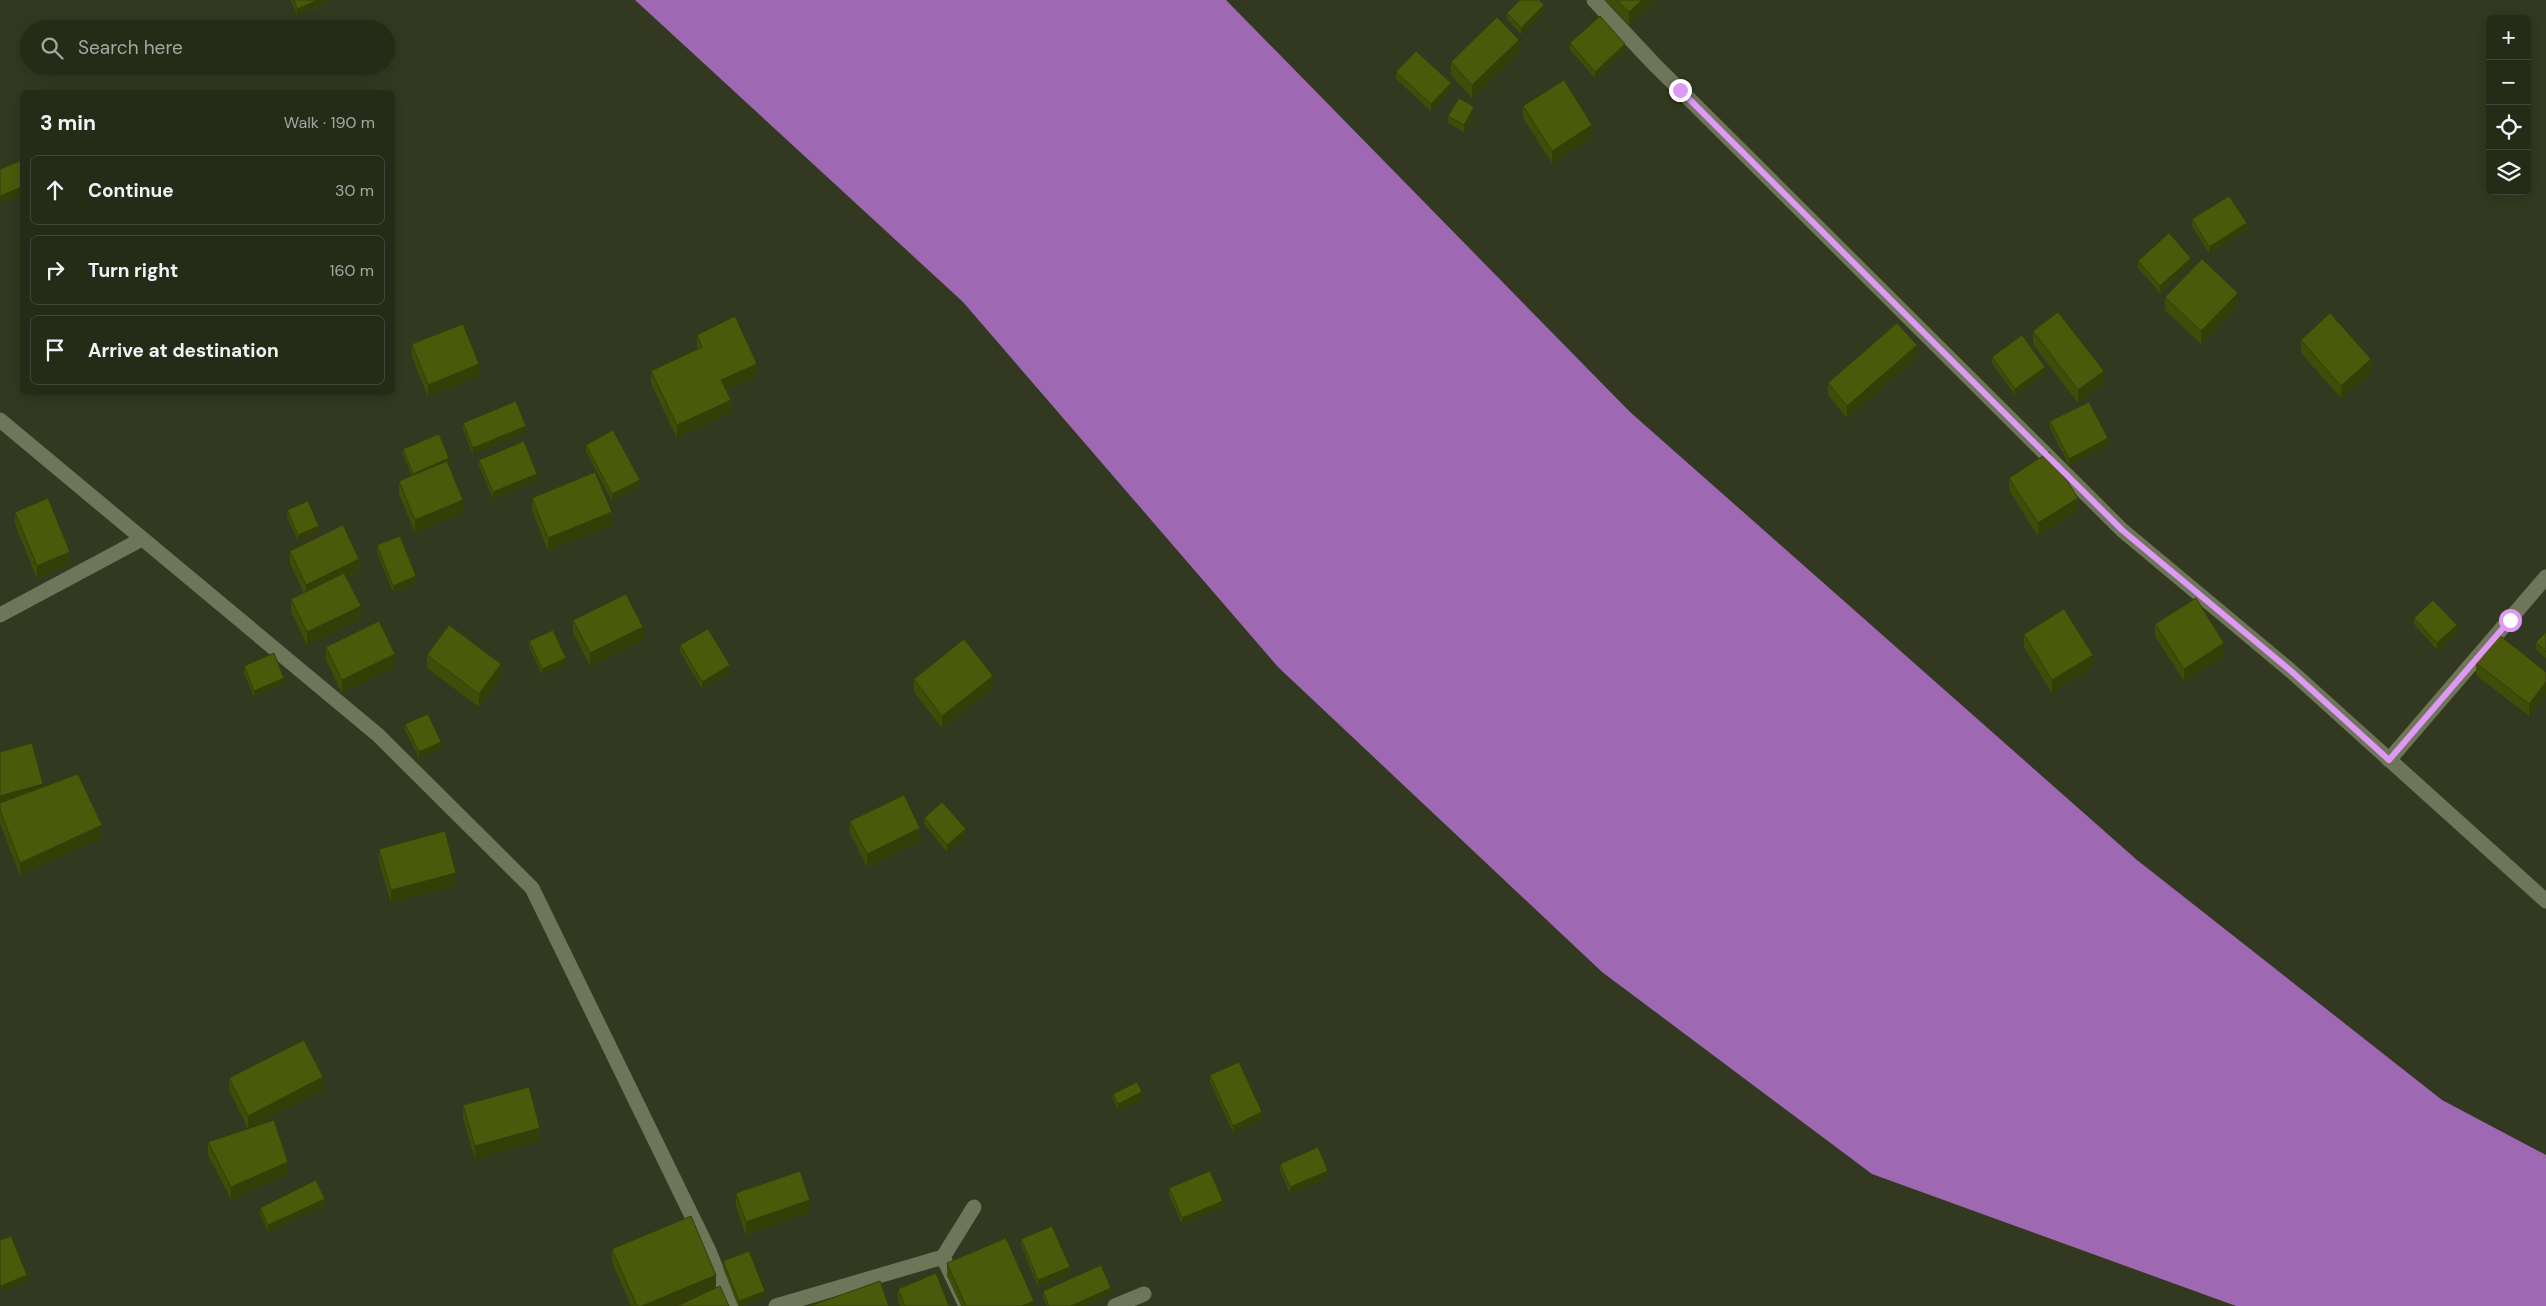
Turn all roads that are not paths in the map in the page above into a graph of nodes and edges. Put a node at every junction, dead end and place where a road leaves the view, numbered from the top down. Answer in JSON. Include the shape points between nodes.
{"nodes":[{"id":1,"x":1594,"y":0,"type":"edge"},
{"id":2,"x":0,"y":420,"type":"edge"},
{"id":3,"x":142,"y":538,"type":"junction"},
{"id":4,"x":2546,"y":578,"type":"edge"},
{"id":5,"x":0,"y":615,"type":"edge"},
{"id":6,"x":2389,"y":760,"type":"junction"},
{"id":7,"x":2546,"y":902,"type":"edge"},
{"id":8,"x":974,"y":1206,"type":"dead end"},
{"id":9,"x":943,"y":1257,"type":"junction"},
{"id":10,"x":1144,"y":1294,"type":"dead end"},
{"id":11,"x":731,"y":1306,"type":"edge"},
{"id":12,"x":776,"y":1306,"type":"edge"},
{"id":13,"x":966,"y":1306,"type":"edge"},
{"id":14,"x":1114,"y":1306,"type":"edge"}],
"edges":[{"from":1,"to":6,"type":"street","via":[[1653,63],[2122,530],[2291,671]]},
{"from":2,"to":3,"type":"street"},
{"from":3,"to":5,"type":"street"},
{"from":3,"to":11,"type":"street","via":[[378,735],[532,888],[710,1251]]},
{"from":4,"to":6,"type":"street"},
{"from":6,"to":7,"type":"street"},
{"from":8,"to":9,"type":"street"},
{"from":9,"to":12,"type":"street"},
{"from":9,"to":13,"type":"street"},
{"from":10,"to":14,"type":"street"}]}
